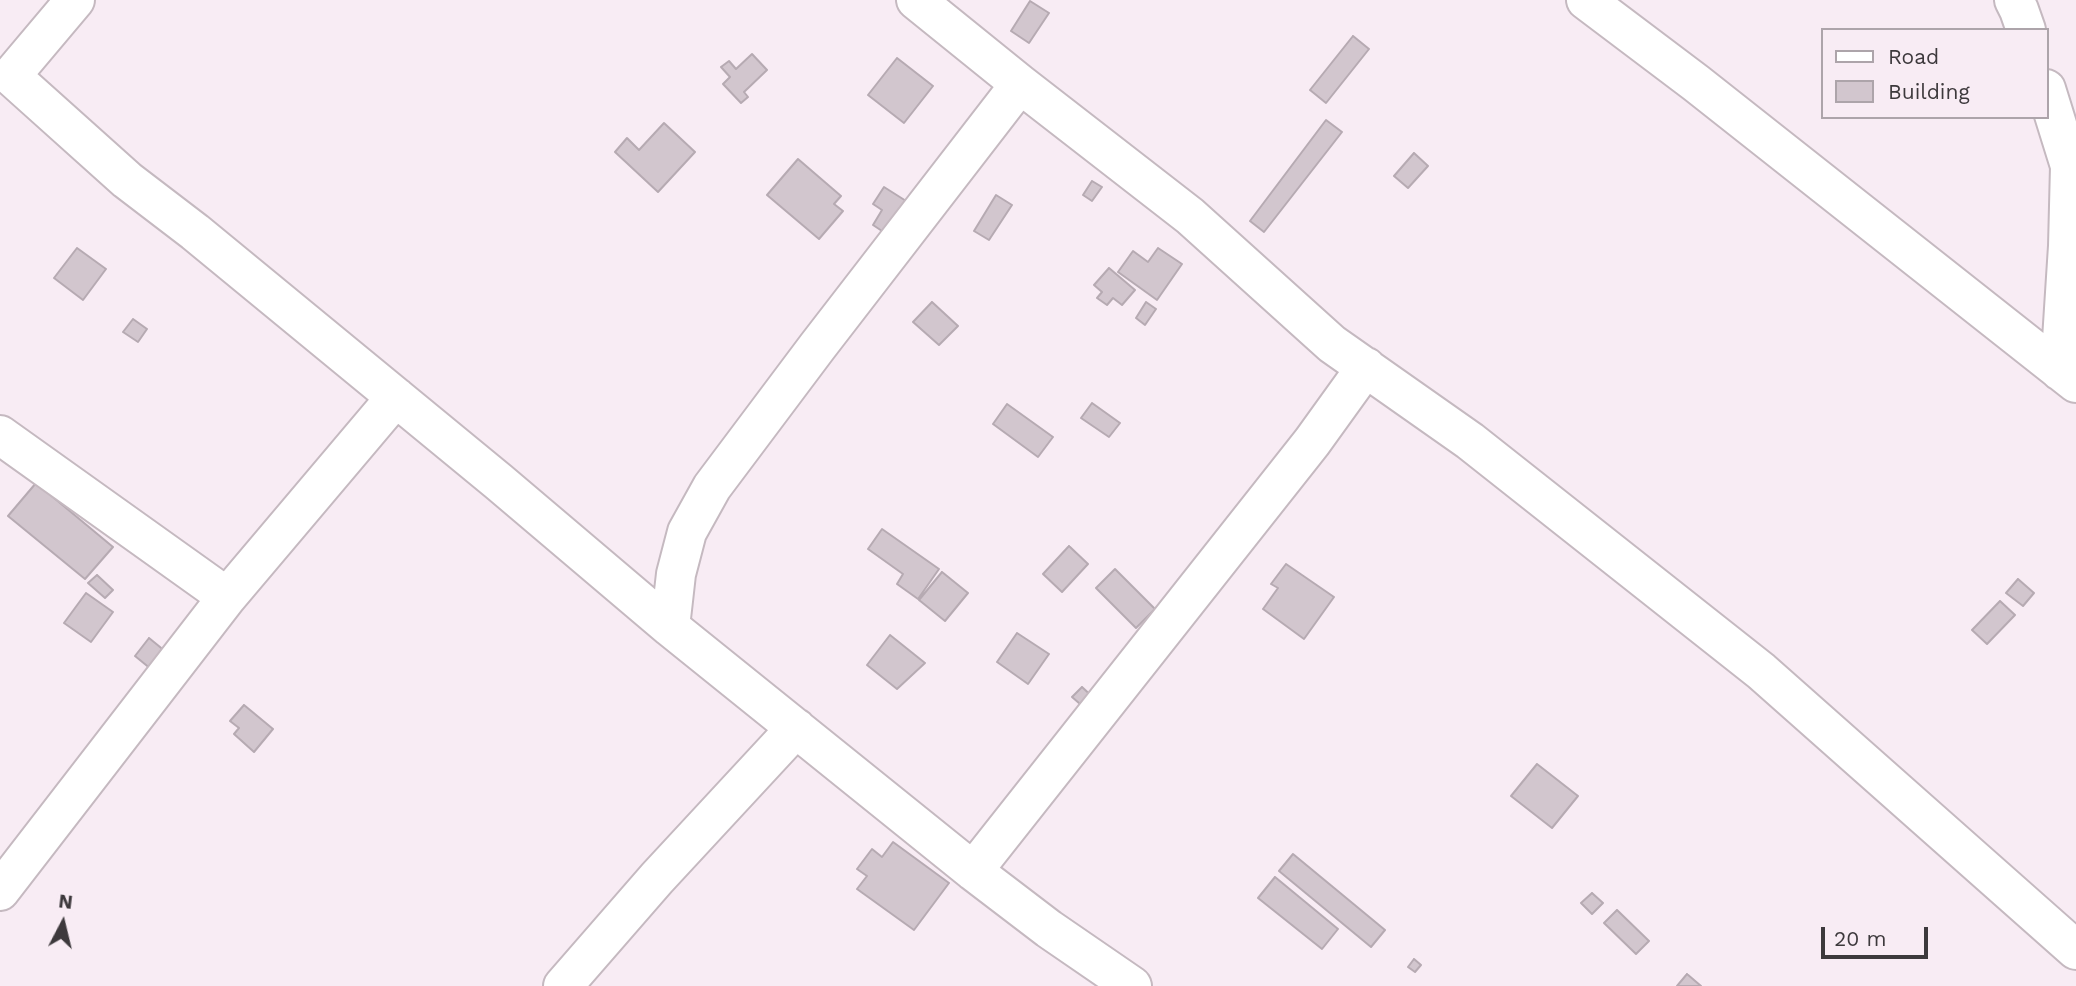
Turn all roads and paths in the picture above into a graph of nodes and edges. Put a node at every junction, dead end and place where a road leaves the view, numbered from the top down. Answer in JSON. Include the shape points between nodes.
{"nodes":[{"id":1,"x":75,"y":0,"type":"edge"},
{"id":2,"x":916,"y":0,"type":"edge"},
{"id":3,"x":1586,"y":0,"type":"edge"},
{"id":4,"x":2014,"y":0,"type":"edge"},
{"id":5,"x":2025,"y":28,"type":"edge"},
{"id":6,"x":5,"y":83,"type":"edge"},
{"id":7,"x":1020,"y":84,"type":"junction"},
{"id":8,"x":2048,"y":95,"type":"edge"},
{"id":9,"x":1366,"y":368,"type":"junction"},
{"id":10,"x":2068,"y":377,"type":"edge"},
{"id":11,"x":396,"y":397,"type":"junction"},
{"id":12,"x":0,"y":435,"type":"edge"},
{"id":13,"x":227,"y":597,"type":"junction"},
{"id":14,"x":670,"y":627,"type":"junction"},
{"id":15,"x":796,"y":728,"type":"junction"},
{"id":16,"x":973,"y":871,"type":"junction"},
{"id":17,"x":0,"y":891,"type":"edge"},
{"id":18,"x":2076,"y":950,"type":"edge"},
{"id":19,"x":563,"y":986,"type":"edge"},
{"id":20,"x":1132,"y":986,"type":"edge"}],
"edges":[{"from":1,"to":6,"type":"street"},
{"from":2,"to":7,"type":"street"},
{"from":3,"to":10,"type":"street"},
{"from":4,"to":5,"type":"street"},
{"from":6,"to":11,"type":"street"},
{"from":7,"to":9,"type":"street","via":[[1190,216],[1332,344]]},
{"from":7,"to":14,"type":"street","via":[[712,487],[687,532],[676,573]]},
{"from":8,"to":10,"type":"street","via":[[2070,166]]},
{"from":9,"to":16,"type":"street"},
{"from":9,"to":18,"type":"street","via":[[1471,441],[1761,671]]},
{"from":11,"to":13,"type":"street"},
{"from":11,"to":14,"type":"street"},
{"from":12,"to":13,"type":"street"},
{"from":13,"to":17,"type":"street"},
{"from":14,"to":15,"type":"street"},
{"from":15,"to":16,"type":"street"},
{"from":15,"to":19,"type":"street"},
{"from":16,"to":20,"type":"street"}]}
